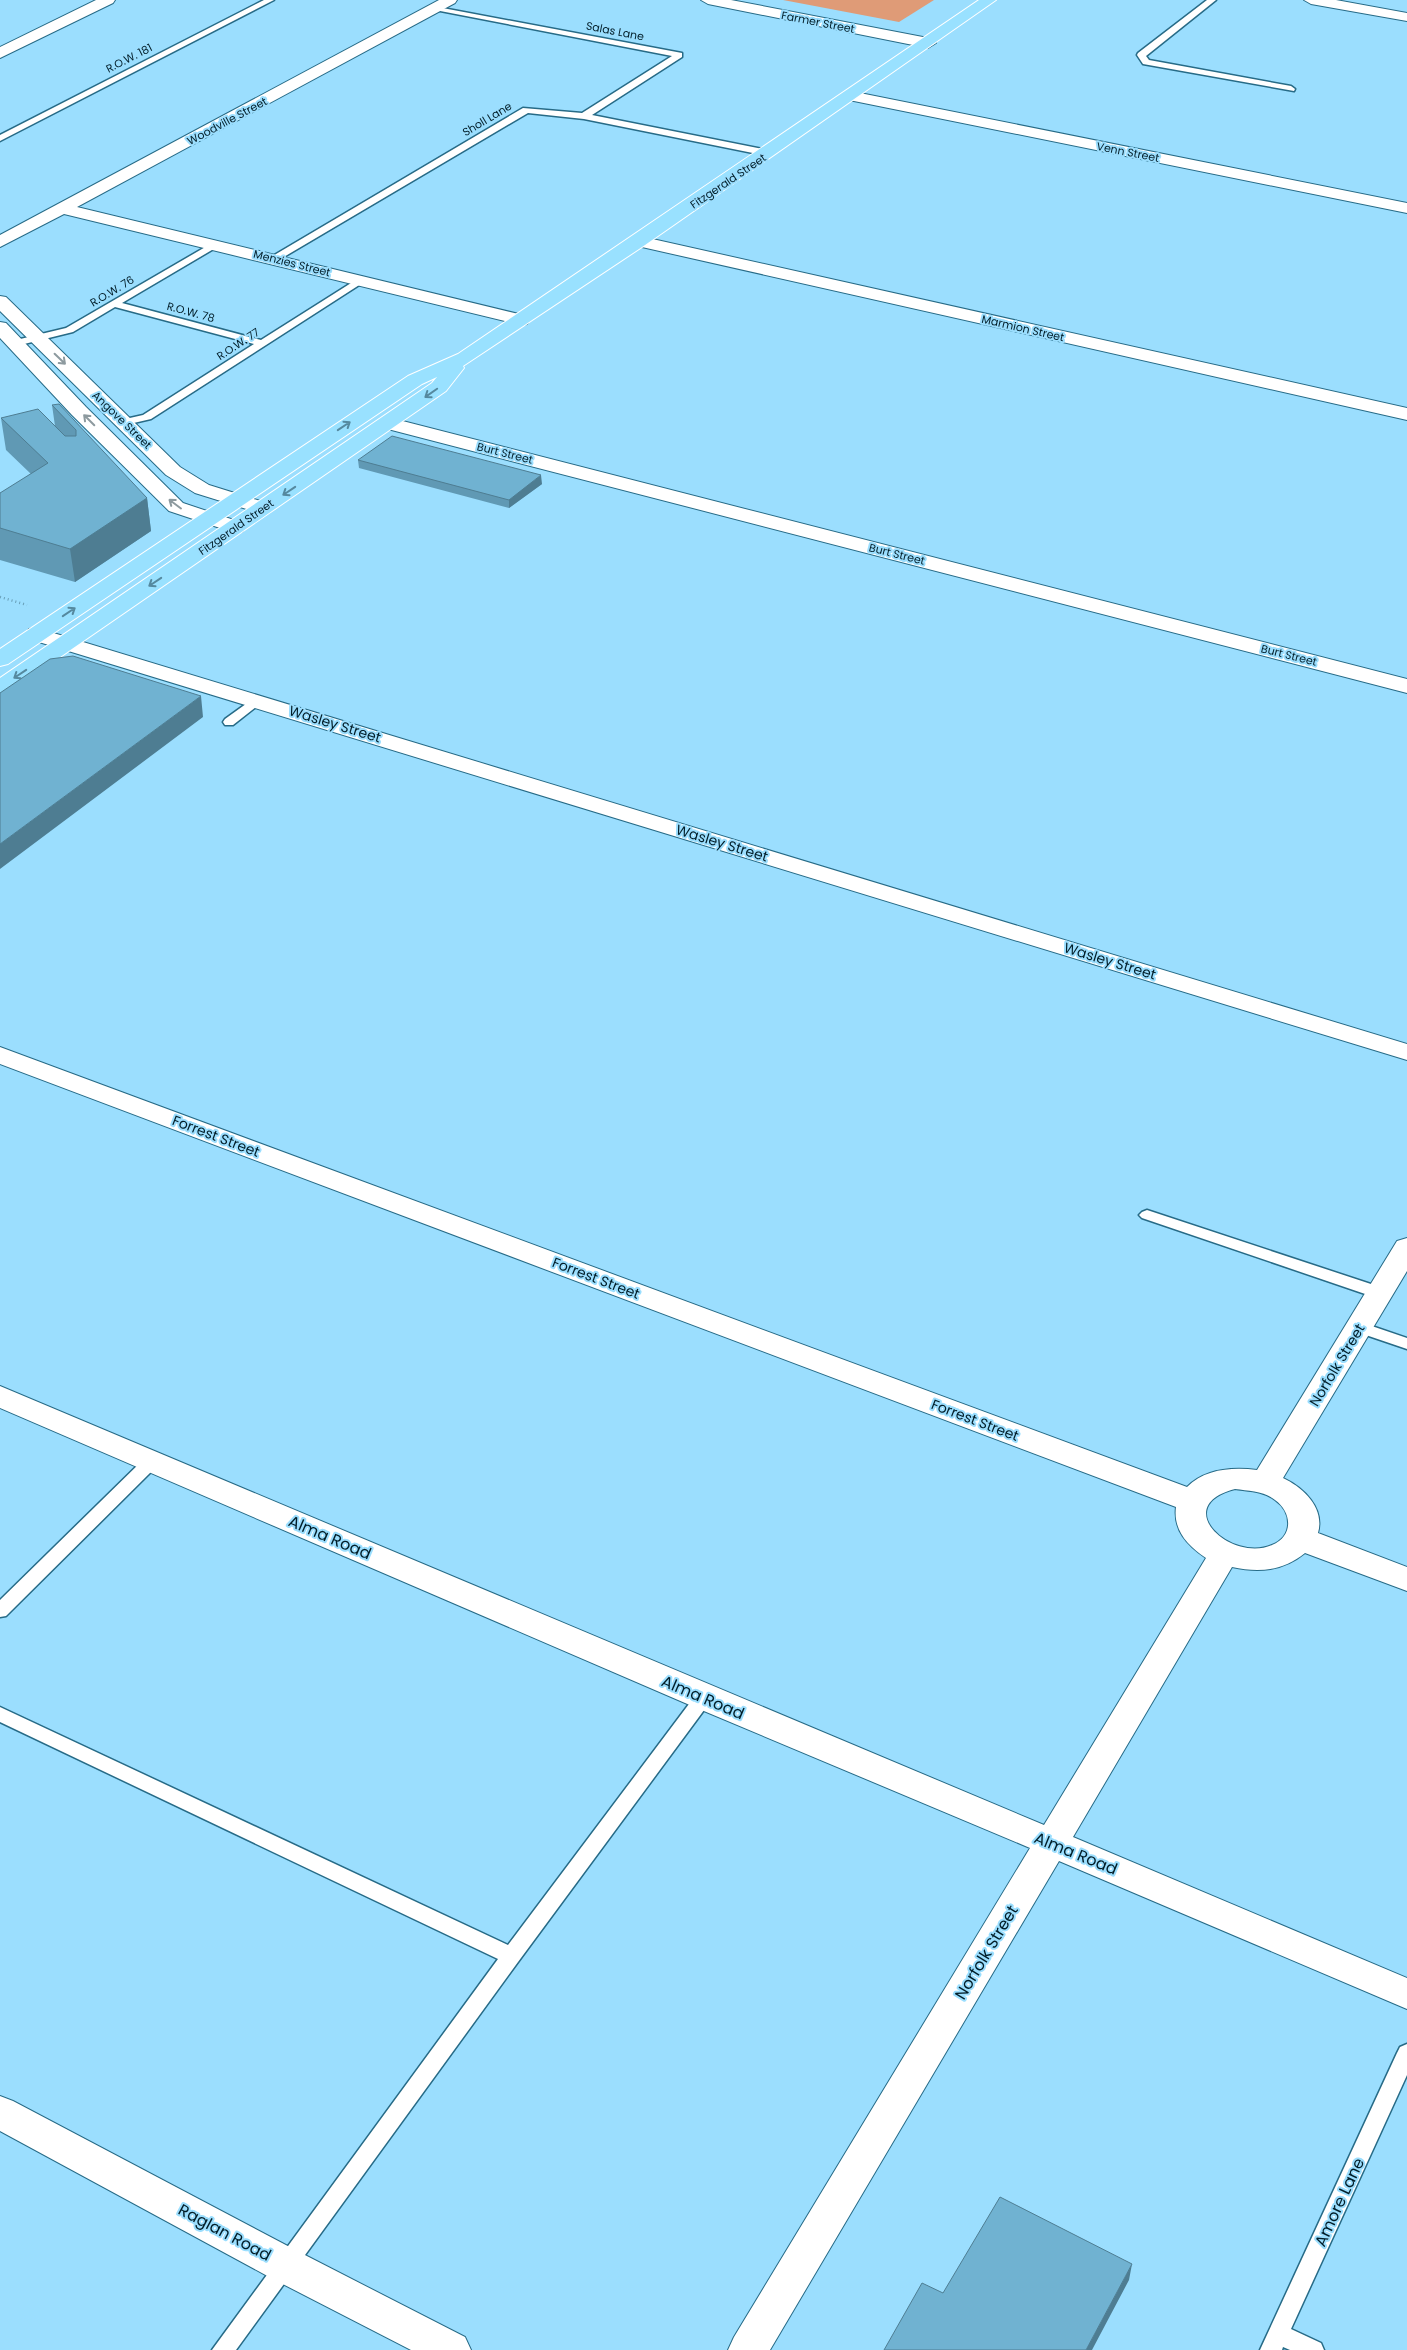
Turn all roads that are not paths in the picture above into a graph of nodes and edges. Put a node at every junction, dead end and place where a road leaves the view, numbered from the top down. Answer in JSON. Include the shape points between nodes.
{"nodes":[{"id":1,"x":108,"y":0,"type":"edge"},
{"id":2,"x":270,"y":0,"type":"edge"},
{"id":3,"x":450,"y":0,"type":"edge"},
{"id":4,"x":708,"y":0,"type":"edge"},
{"id":5,"x":989,"y":0,"type":"edge"},
{"id":6,"x":1212,"y":0,"type":"edge"},
{"id":7,"x":1311,"y":0,"type":"edge"},
{"id":8,"x":435,"y":8,"type":"junction"},
{"id":9,"x":1407,"y":17,"type":"edge"},
{"id":10,"x":928,"y":43,"type":"junction"},
{"id":11,"x":0,"y":53,"type":"edge"},
{"id":12,"x":1291,"y":89,"type":"dead end"},
{"id":13,"x":850,"y":96,"type":"junction"},
{"id":14,"x":584,"y":116,"type":"junction"},
{"id":15,"x":0,"y":138,"type":"edge"},
{"id":16,"x":768,"y":153,"type":"junction"},
{"id":17,"x":1407,"y":208,"type":"edge"},
{"id":18,"x":63,"y":209,"type":"junction"},
{"id":19,"x":1,"y":240,"type":"edge"},
{"id":20,"x":639,"y":241,"type":"junction"},
{"id":21,"x":214,"y":245,"type":"junction"},
{"id":22,"x":274,"y":259,"type":"junction"},
{"id":23,"x":362,"y":280,"type":"junction"},
{"id":24,"x":0,"y":301,"type":"edge"},
{"id":25,"x":113,"y":304,"type":"junction"},
{"id":26,"x":521,"y":320,"type":"junction"},
{"id":27,"x":0,"y":328,"type":"edge"},
{"id":28,"x":37,"y":338,"type":"junction"},
{"id":29,"x":16,"y":343,"type":"junction"},
{"id":30,"x":262,"y":343,"type":"junction"},
{"id":31,"x":465,"y":358,"type":"junction"},
{"id":32,"x":1407,"y":414,"type":"edge"},
{"id":33,"x":125,"y":422,"type":"junction"},
{"id":34,"x":387,"y":423,"type":"junction"},
{"id":35,"x":234,"y":500,"type":"junction"},
{"id":36,"x":263,"y":508,"type":"junction"},
{"id":37,"x":207,"y":519,"type":"junction"},
{"id":38,"x":236,"y":527,"type":"junction"},
{"id":39,"x":38,"y":634,"type":"junction"},
{"id":40,"x":66,"y":643,"type":"junction"},
{"id":41,"x":0,"y":659,"type":"edge"},
{"id":42,"x":1407,"y":686,"type":"edge"},
{"id":43,"x":0,"y":688,"type":"edge"},
{"id":44,"x":257,"y":700,"type":"junction"},
{"id":45,"x":229,"y":722,"type":"dead end"},
{"id":46,"x":1407,"y":1052,"type":"edge"},
{"id":47,"x":0,"y":1055,"type":"edge"},
{"id":48,"x":1147,"y":1215,"type":"dead end"},
{"id":49,"x":1407,"y":1247,"type":"edge"},
{"id":50,"x":1380,"y":1293,"type":"junction"},
{"id":51,"x":1360,"y":1327,"type":"junction"},
{"id":52,"x":1407,"y":1344,"type":"edge"},
{"id":53,"x":0,"y":1396,"type":"edge"},
{"id":54,"x":152,"y":1461,"type":"junction"},
{"id":55,"x":1265,"y":1482,"type":"junction"},
{"id":56,"x":1192,"y":1501,"type":"junction"},
{"id":57,"x":1301,"y":1540,"type":"junction"},
{"id":58,"x":1224,"y":1554,"type":"junction"},
{"id":59,"x":1407,"y":1579,"type":"edge"},
{"id":60,"x":0,"y":1611,"type":"edge"},
{"id":61,"x":704,"y":1698,"type":"junction"},
{"id":62,"x":0,"y":1714,"type":"edge"},
{"id":63,"x":1051,"y":1843,"type":"junction"},
{"id":64,"x":511,"y":1956,"type":"junction"},
{"id":65,"x":1407,"y":1994,"type":"edge"},
{"id":66,"x":1407,"y":2053,"type":"edge"},
{"id":67,"x":0,"y":2112,"type":"edge"},
{"id":68,"x":287,"y":2266,"type":"junction"},
{"id":69,"x":1275,"y":2342,"type":"edge"},
{"id":70,"x":223,"y":2350,"type":"edge"},
{"id":71,"x":450,"y":2350,"type":"edge"},
{"id":72,"x":748,"y":2350,"type":"edge"},
{"id":73,"x":1313,"y":2350,"type":"edge"}],
"edges":[{"from":1,"to":11,"type":"street"},
{"from":2,"to":15,"type":"lane","name":"R.O.W. 181"},
{"from":3,"to":8,"type":"street","name":"Woodville Street"},
{"from":4,"to":10,"type":"street","name":"Farmer Street"},
{"from":5,"to":10,"type":"main road","name":"Fitzgerald Street"},
{"from":6,"to":12,"type":"lane","via":[[1141,55],[1146,62]]},
{"from":7,"to":9,"type":"street"},
{"from":8,"to":14,"type":"lane","name":"Salas Lane","via":[[679,55]]},
{"from":8,"to":18,"type":"street","name":"Woodville Street"},
{"from":10,"to":13,"type":"main road","name":"Fitzgerald Street"},
{"from":13,"to":16,"type":"main road","name":"Fitzgerald Street"},
{"from":13,"to":17,"type":"street","name":"Venn Street"},
{"from":14,"to":16,"type":"lane","name":"Sholl Lane"},
{"from":14,"to":22,"type":"lane","name":"Sholl Lane","via":[[526,110]]},
{"from":16,"to":20,"type":"main road","name":"Fitzgerald Street"},
{"from":18,"to":19,"type":"street","name":"Woodville Street"},
{"from":18,"to":21,"type":"street","name":"Menzies Street"},
{"from":20,"to":26,"type":"main road","name":"Fitzgerald Street"},
{"from":20,"to":32,"type":"street","name":"Marmion Street"},
{"from":21,"to":22,"type":"street","name":"Menzies Street"},
{"from":21,"to":25,"type":"lane","name":"R.O.W. 76"},
{"from":22,"to":23,"type":"street","name":"Menzies Street"},
{"from":23,"to":26,"type":"street","name":"Menzies Street"},
{"from":23,"to":30,"type":"lane","name":"R.O.W. 77"},
{"from":24,"to":28,"type":"street","name":"Angove Street"},
{"from":25,"to":28,"type":"lane","name":"R.O.W. 76","via":[[69,330]]},
{"from":25,"to":30,"type":"lane","name":"R.O.W. 78"},
{"from":26,"to":31,"type":"main road","name":"Fitzgerald Street"},
{"from":27,"to":29,"type":"street","name":"Angove Street"},
{"from":28,"to":29,"type":"lane","name":"R.O.W. 76"},
{"from":28,"to":33,"type":"street","name":"Angove Street","one_way":true},
{"from":37,"to":29,"type":"street","name":"Angove Street","one_way":true,"via":[[176,507]]},
{"from":30,"to":33,"type":"lane","name":"R.O.W. 77","via":[[147,417]]},
{"from":31,"to":34,"type":"main road","name":"Fitzgerald Street","one_way":true,"via":[[439,387]]},
{"from":35,"to":31,"type":"main road","name":"Fitzgerald Street","one_way":true,"via":[[414,380]]},
{"from":33,"to":35,"type":"street","name":"Angove Street","via":[[173,472],[194,486]]},
{"from":34,"to":36,"type":"main road","name":"Fitzgerald Street","one_way":true},
{"from":34,"to":42,"type":"street","name":"Burt Street"},
{"from":35,"to":36,"type":"street","name":"Angove Street"},
{"from":35,"to":37,"type":"main road","name":"Fitzgerald Street"},
{"from":36,"to":38,"type":"main road","name":"Fitzgerald Street"},
{"from":37,"to":38,"type":"street","name":"Angove Street"},
{"from":39,"to":37,"type":"main road","name":"Fitzgerald Street","one_way":true},
{"from":38,"to":40,"type":"main road","name":"Fitzgerald Street","one_way":true},
{"from":39,"to":40,"type":"street","name":"Wasley Street"},
{"from":39,"to":41,"type":"main road","name":"Fitzgerald Street"},
{"from":40,"to":43,"type":"main road","name":"Fitzgerald Street","one_way":true},
{"from":40,"to":44,"type":"street","name":"Wasley Street"},
{"from":44,"to":45,"type":"lane"},
{"from":44,"to":46,"type":"street","name":"Wasley Street"},
{"from":47,"to":56,"type":"street","name":"Forrest Street"},
{"from":48,"to":50,"type":"lane"},
{"from":49,"to":50,"type":"street","name":"Norfolk Street"},
{"from":50,"to":51,"type":"street","name":"Norfolk Street"},
{"from":51,"to":52,"type":"lane"},
{"from":51,"to":55,"type":"street","name":"Norfolk Street"},
{"from":53,"to":54,"type":"street","name":"Alma Road"},
{"from":54,"to":60,"type":"lane"},
{"from":54,"to":61,"type":"street","name":"Alma Road"},
{"from":55,"to":56,"type":"street","via":[[1235,1478],[1208,1485]]},
{"from":55,"to":57,"type":"street","via":[[1286,1492],[1300,1507],[1305,1524]]},
{"from":56,"to":58,"type":"street","via":[[1190,1520],[1202,1540]]},
{"from":57,"to":58,"type":"street","via":[[1282,1555],[1254,1560]]},
{"from":57,"to":59,"type":"street"},
{"from":58,"to":63,"type":"street","name":"Norfolk Street"},
{"from":61,"to":63,"type":"street","name":"Alma Road"},
{"from":61,"to":64,"type":"lane"},
{"from":62,"to":64,"type":"lane"},
{"from":63,"to":65,"type":"street","name":"Alma Road"},
{"from":63,"to":72,"type":"street","name":"Norfolk Street"},
{"from":64,"to":68,"type":"lane"},
{"from":66,"to":69,"type":"lane","name":"Amore Lane"},
{"from":67,"to":68,"type":"street","name":"Raglan Road"},
{"from":68,"to":70,"type":"lane"},
{"from":68,"to":71,"type":"street","name":"Raglan Road"},
{"from":69,"to":73,"type":"lane"}]}
